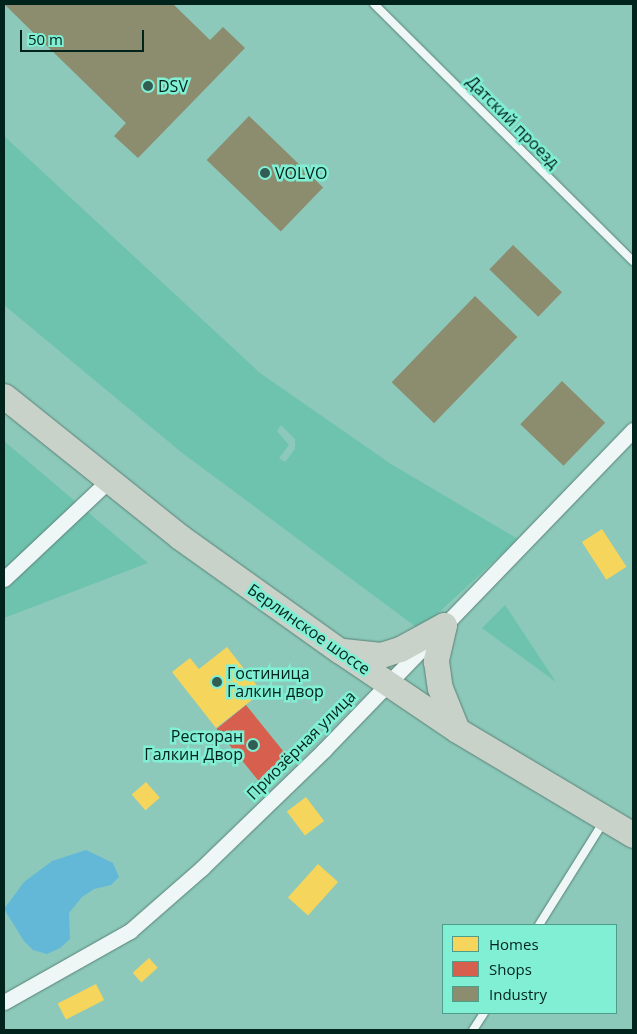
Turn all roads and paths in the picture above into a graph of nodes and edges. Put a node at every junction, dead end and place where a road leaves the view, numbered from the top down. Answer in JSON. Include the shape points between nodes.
{"nodes":[{"id":1,"x":374,"y":4,"type":"edge"},
{"id":2,"x":633,"y":260,"type":"edge"},
{"id":3,"x":4,"y":396,"type":"edge"},
{"id":4,"x":633,"y":430,"type":"edge"},
{"id":5,"x":108,"y":481,"type":"junction"},
{"id":6,"x":4,"y":579,"type":"edge"},
{"id":7,"x":444,"y":625,"type":"junction"},
{"id":8,"x":340,"y":651,"type":"junction"},
{"id":9,"x":387,"y":684,"type":"junction"},
{"id":10,"x":457,"y":730,"type":"junction"},
{"id":11,"x":606,"y":820,"type":"junction"},
{"id":12,"x":633,"y":835,"type":"edge"},
{"id":13,"x":540,"y":924,"type":"edge"},
{"id":14,"x":4,"y":1002,"type":"edge"},
{"id":15,"x":483,"y":1014,"type":"edge"},
{"id":16,"x":473,"y":1030,"type":"edge"}],
"edges":[{"from":1,"to":2,"type":"lane","name":"Датский проезд"},
{"from":3,"to":5,"type":"highway","name":"Берлинское шоссе"},
{"from":4,"to":7,"type":"street","name":"Приозёрная улица"},
{"from":5,"to":6,"type":"street"},
{"from":5,"to":8,"type":"highway","name":"Берлинское шоссе"},
{"from":7,"to":8,"type":"highway","via":[[400,649],[381,654]]},
{"from":7,"to":9,"type":"street","name":"Приозёрная улица"},
{"from":7,"to":10,"type":"highway","via":[[436,661],[440,688]]},
{"from":8,"to":9,"type":"highway","name":"Берлинское шоссе"},
{"from":9,"to":10,"type":"highway","name":"Берлинское шоссе"},
{"from":9,"to":14,"type":"street","name":"Приозёрная улица","via":[[202,868],[130,931]]},
{"from":10,"to":11,"type":"highway","name":"Берлинское шоссе"},
{"from":11,"to":12,"type":"highway","name":"Берлинское шоссе"},
{"from":11,"to":13,"type":"lane"},
{"from":15,"to":16,"type":"lane"}]}
